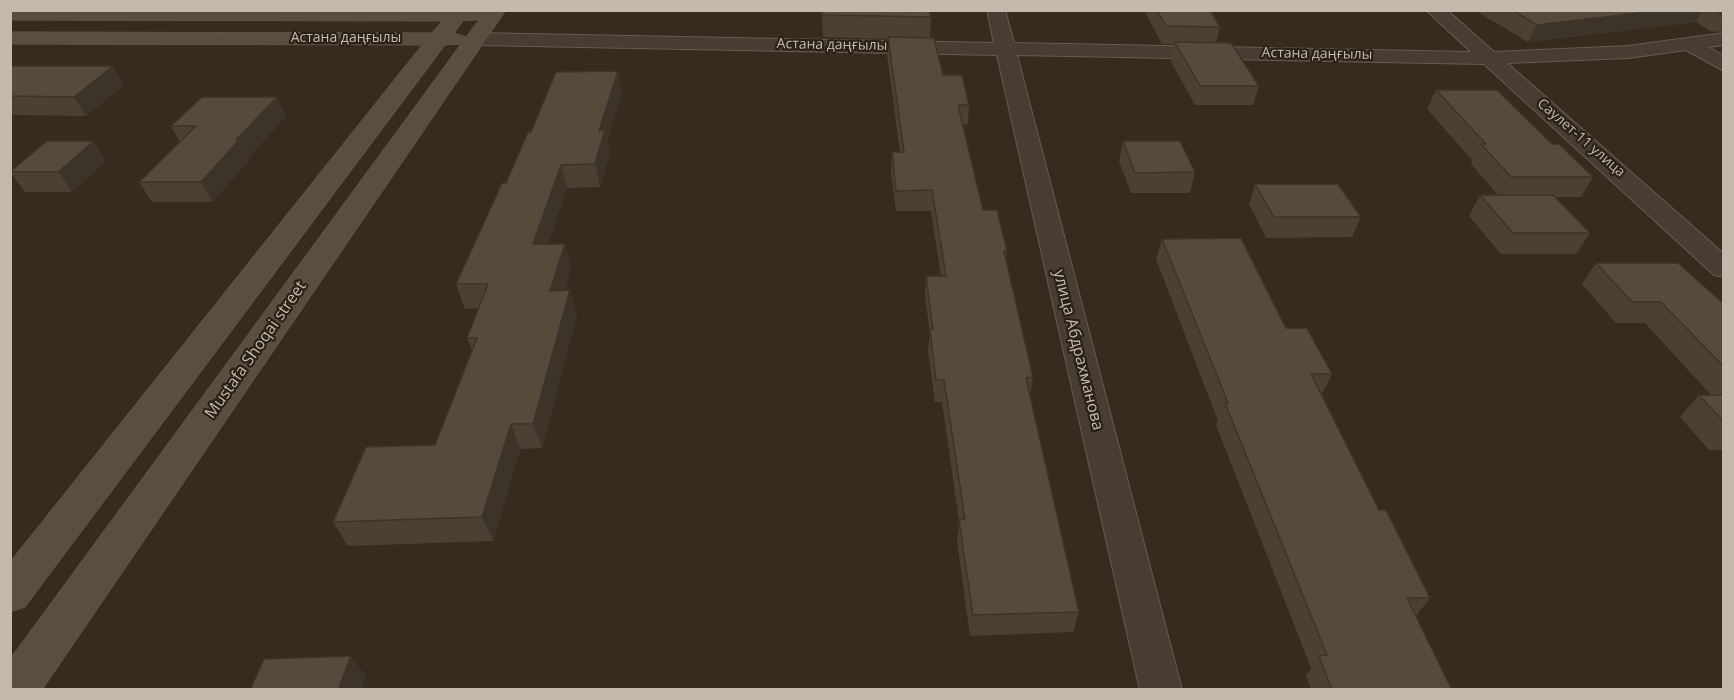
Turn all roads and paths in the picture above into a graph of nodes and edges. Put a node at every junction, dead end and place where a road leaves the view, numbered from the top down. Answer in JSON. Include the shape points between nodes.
{"nodes":[{"id":1,"x":996,"y":10,"type":"edge"},
{"id":2,"x":1435,"y":10,"type":"edge"},
{"id":3,"x":14,"y":17,"type":"edge"},
{"id":4,"x":471,"y":21,"type":"edge"},
{"id":5,"x":10,"y":38,"type":"edge"},
{"id":6,"x":1724,"y":39,"type":"edge"},
{"id":7,"x":1689,"y":44,"type":"junction"},
{"id":8,"x":1005,"y":48,"type":"junction"},
{"id":9,"x":1489,"y":58,"type":"junction"},
{"id":10,"x":1724,"y":65,"type":"edge"},
{"id":11,"x":1724,"y":269,"type":"edge"},
{"id":12,"x":10,"y":594,"type":"edge"},
{"id":13,"x":15,"y":690,"type":"edge"},
{"id":14,"x":1161,"y":690,"type":"edge"}],
"edges":[{"from":1,"to":8,"type":"street","name":"улица Абдрахманова"},
{"from":2,"to":9,"type":"street","name":"Саулет-11 улица"},
{"from":3,"to":4,"type":"street","name":"Астана даңғылы"},
{"from":4,"to":5,"type":"street","name":"Астана даңғылы"},
{"from":4,"to":8,"type":"street","name":"Астана даңғылы"},
{"from":4,"to":12,"type":"street"},
{"from":4,"to":13,"type":"street","name":"Mustafa Shoqai street"},
{"from":6,"to":7,"type":"street","name":"Астана даңғылы"},
{"from":7,"to":9,"type":"street","name":"Астана даңғылы","via":[[1628,52]]},
{"from":7,"to":10,"type":"street"},
{"from":8,"to":9,"type":"street","name":"Астана даңғылы"},
{"from":8,"to":14,"type":"street","name":"улица Абдрахманова"},
{"from":9,"to":11,"type":"street","name":"Саулет-11 улица"}]}
